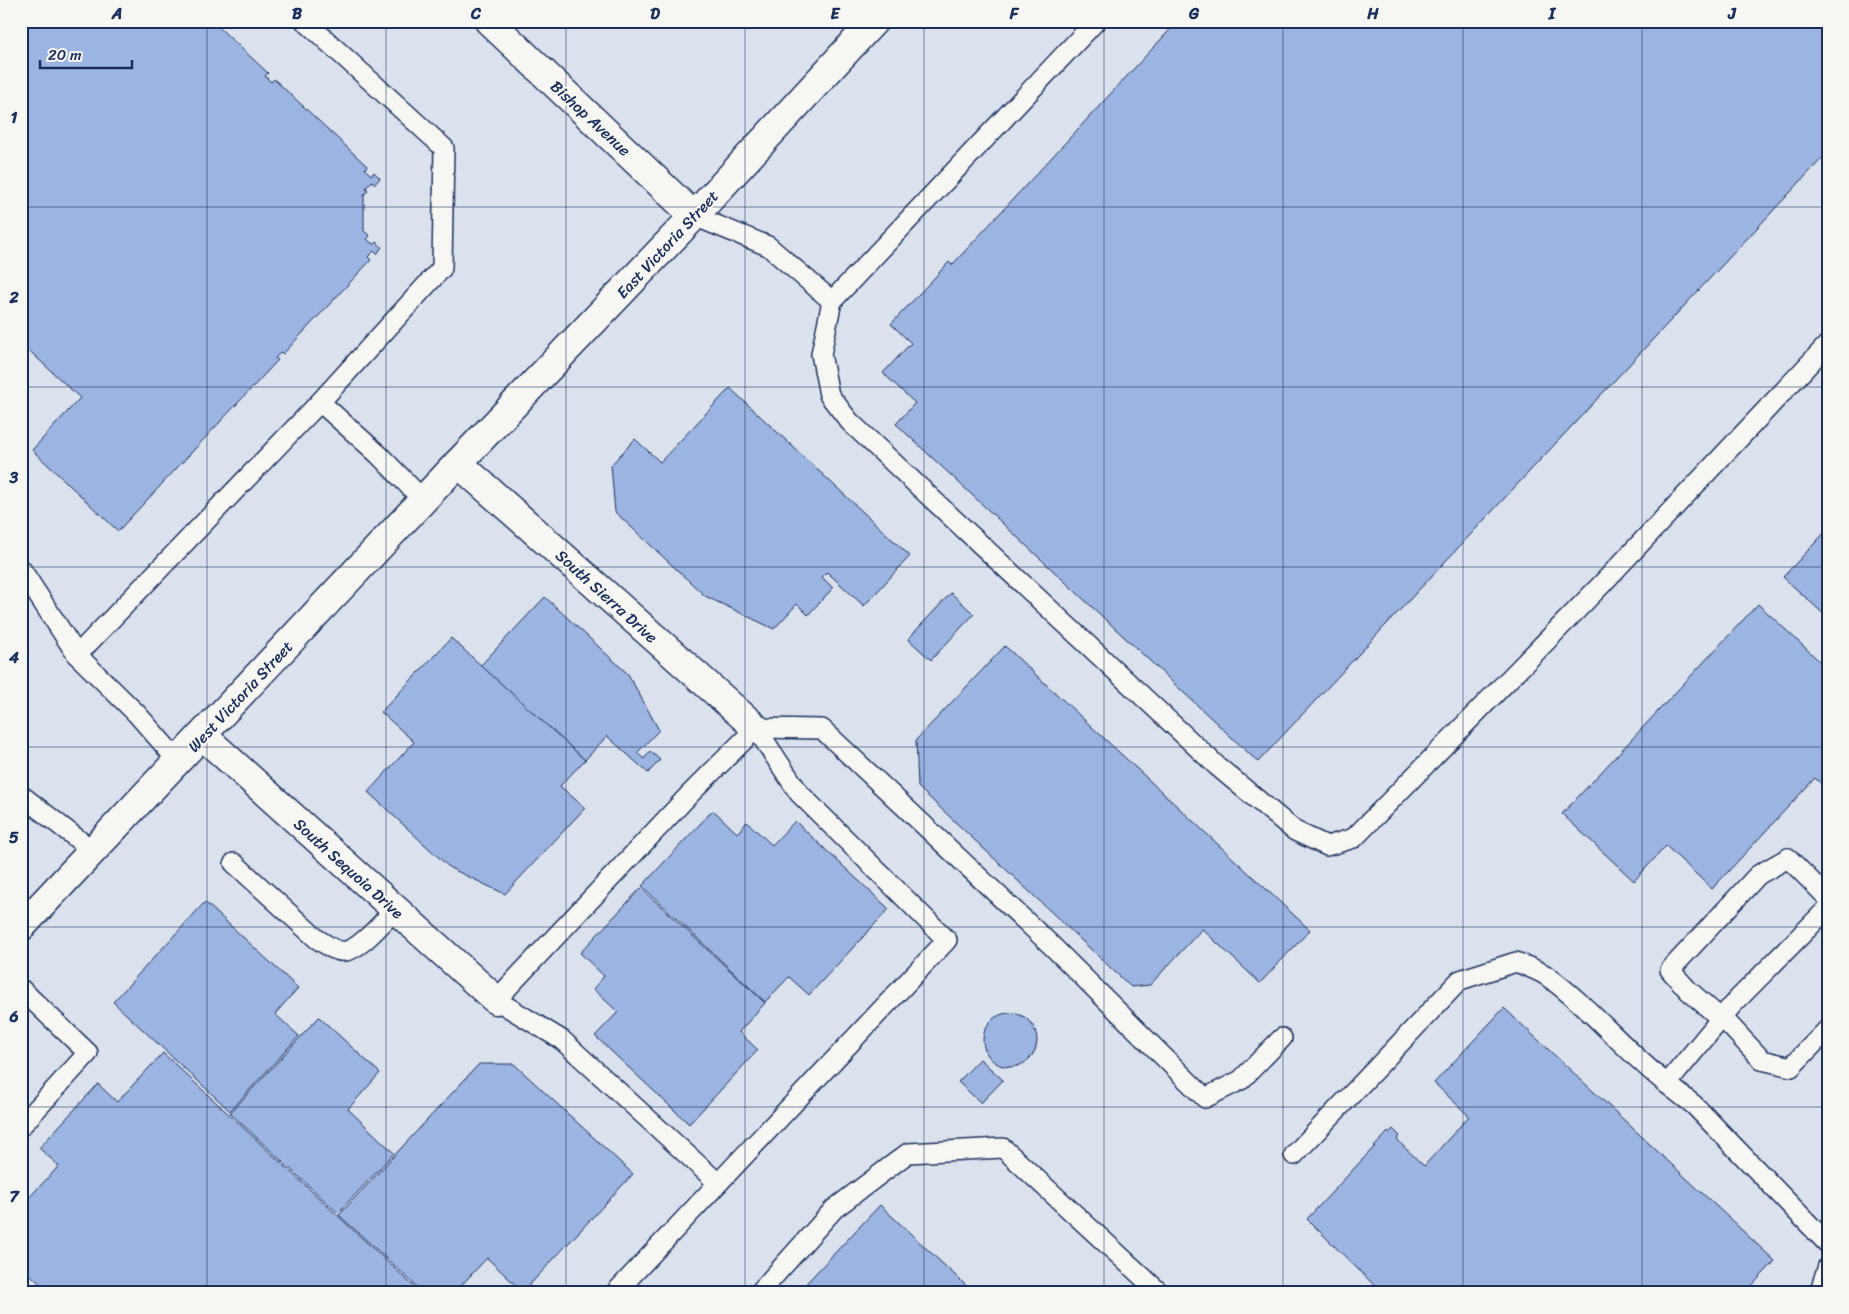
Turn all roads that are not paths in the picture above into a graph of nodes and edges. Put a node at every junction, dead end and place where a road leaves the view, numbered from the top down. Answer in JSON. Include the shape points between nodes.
{"nodes":[{"id":1,"x":306,"y":21,"type":"edge"},
{"id":2,"x":489,"y":21,"type":"edge"},
{"id":3,"x":874,"y":21,"type":"edge"},
{"id":4,"x":1096,"y":21,"type":"edge"},
{"id":5,"x":694,"y":216,"type":"junction"},
{"id":6,"x":832,"y":301,"type":"junction"},
{"id":7,"x":1828,"y":344,"type":"edge"},
{"id":8,"x":320,"y":402,"type":"junction"},
{"id":9,"x":458,"y":463,"type":"junction"},
{"id":10,"x":424,"y":500,"type":"junction"},
{"id":11,"x":21,"y":569,"type":"edge"},
{"id":12,"x":77,"y":655,"type":"junction"},
{"id":13,"x":756,"y":728,"type":"junction"},
{"id":14,"x":202,"y":736,"type":"junction"},
{"id":15,"x":178,"y":761,"type":"junction"},
{"id":16,"x":21,"y":795,"type":"edge"},
{"id":17,"x":93,"y":851,"type":"junction"},
{"id":18,"x":234,"y":862,"type":"dead end"},
{"id":19,"x":1828,"y":898,"type":"edge"},
{"id":20,"x":1828,"y":908,"type":"edge"},
{"id":21,"x":396,"y":909,"type":"junction"},
{"id":22,"x":21,"y":927,"type":"edge"},
{"id":23,"x":21,"y":990,"type":"edge"},
{"id":24,"x":496,"y":1000,"type":"junction"},
{"id":25,"x":1721,"y":1018,"type":"junction"},
{"id":26,"x":1828,"y":1029,"type":"edge"},
{"id":27,"x":1282,"y":1038,"type":"dead end"},
{"id":28,"x":1667,"y":1084,"type":"junction"},
{"id":29,"x":21,"y":1126,"type":"edge"},
{"id":30,"x":1294,"y":1155,"type":"dead end"},
{"id":31,"x":718,"y":1183,"type":"junction"},
{"id":32,"x":1828,"y":1244,"type":"edge"},
{"id":33,"x":1828,"y":1266,"type":"edge"},
{"id":34,"x":615,"y":1293,"type":"edge"},
{"id":35,"x":759,"y":1293,"type":"edge"},
{"id":36,"x":1160,"y":1293,"type":"edge"},
{"id":37,"x":1819,"y":1293,"type":"edge"}],
"edges":[{"from":1,"to":8,"type":"lane","via":[[444,148],[442,268]]},
{"from":2,"to":5,"type":"main road","name":"Bishop Avenue"},
{"from":3,"to":5,"type":"main road","name":"East Victoria Street"},
{"from":4,"to":6,"type":"lane"},
{"from":5,"to":6,"type":"lane","via":[[768,246]]},
{"from":5,"to":9,"type":"main road","name":"East Victoria Street"},
{"from":6,"to":7,"type":"lane","via":[[821,354],[829,395],[850,422],[1218,766],[1295,831],[1327,846],[1354,838],[1602,584]]},
{"from":8,"to":10,"type":"lane"},
{"from":8,"to":12,"type":"lane"},
{"from":9,"to":10,"type":"main road","name":"West Victoria Street"},
{"from":9,"to":13,"type":"main road","name":"South Sierra Drive"},
{"from":10,"to":14,"type":"main road","name":"West Victoria Street"},
{"from":11,"to":12,"type":"lane"},
{"from":12,"to":15,"type":"lane","via":[[137,714]]},
{"from":13,"to":24,"type":"lane"},
{"from":13,"to":27,"type":"lane","via":[[822,729],[1051,945],[1205,1098],[1241,1080]]},
{"from":13,"to":31,"type":"lane","via":[[799,793],[947,940]]},
{"from":14,"to":15,"type":"main road","name":"West Victoria Street"},
{"from":14,"to":21,"type":"main road","name":"South Sequoia Drive"},
{"from":15,"to":17,"type":"main road","name":"West Victoria Street"},
{"from":16,"to":17,"type":"lane"},
{"from":17,"to":22,"type":"main road","name":"West Victoria Street"},
{"from":18,"to":21,"type":"lane","via":[[317,939],[331,948],[346,951],[357,946]]},
{"from":19,"to":25,"type":"lane","via":[[1788,858],[1758,874],[1670,970]]},
{"from":20,"to":25,"type":"lane"},
{"from":21,"to":24,"type":"main road","name":"South Sequoia Drive"},
{"from":23,"to":29,"type":"lane","via":[[88,1053]]},
{"from":24,"to":31,"type":"lane","via":[[562,1040]]},
{"from":25,"to":26,"type":"lane","via":[[1762,1060],[1791,1067]]},
{"from":25,"to":28,"type":"lane"},
{"from":28,"to":30,"type":"lane","via":[[1546,975],[1516,962],[1460,980]]},
{"from":28,"to":32,"type":"lane","via":[[1694,1105]]},
{"from":31,"to":34,"type":"lane"},
{"from":33,"to":37,"type":"lane"},
{"from":35,"to":36,"type":"lane","via":[[834,1209],[908,1153],[1003,1148]]}]}
